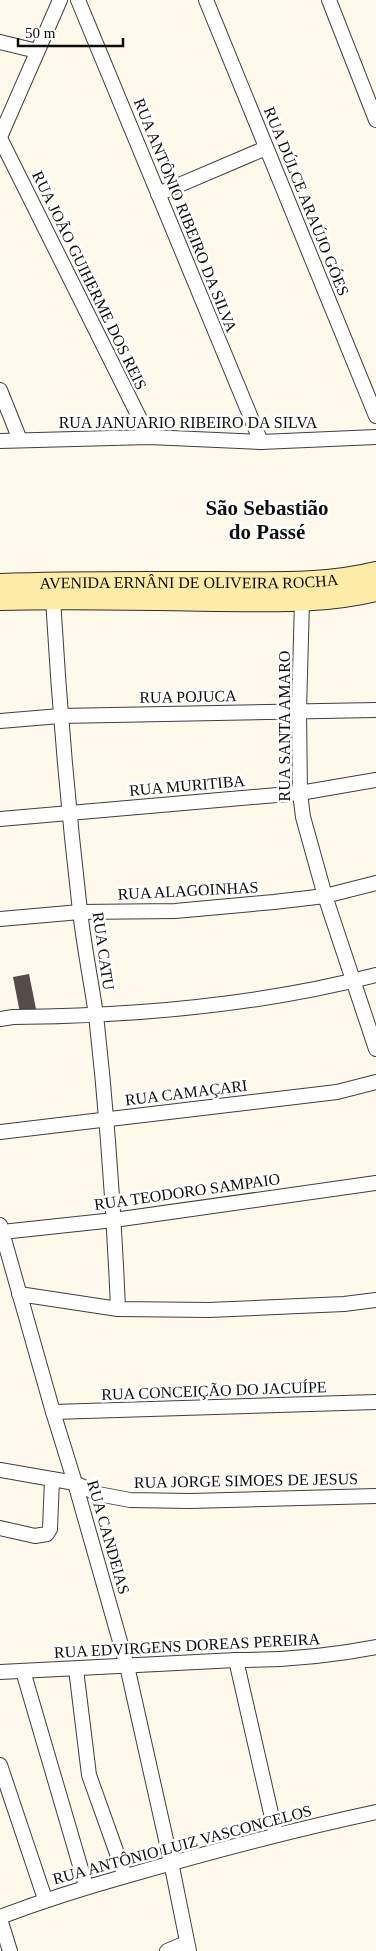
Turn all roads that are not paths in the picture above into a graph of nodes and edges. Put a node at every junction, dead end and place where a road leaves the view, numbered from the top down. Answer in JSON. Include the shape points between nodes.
{"nodes":[{"id":1,"x":60,"y":0,"type":"edge"},
{"id":2,"x":78,"y":0,"type":"edge"},
{"id":3,"x":206,"y":0,"type":"edge"},
{"id":4,"x":329,"y":0,"type":"edge"},
{"id":5,"x":0,"y":42,"type":"edge"},
{"id":6,"x":37,"y":51,"type":"junction"},
{"id":7,"x":376,"y":120,"type":"edge"},
{"id":8,"x":0,"y":137,"type":"edge"},
{"id":9,"x":266,"y":148,"type":"junction"},
{"id":10,"x":158,"y":194,"type":"junction"},
{"id":11,"x":0,"y":390,"type":"edge"},
{"id":12,"x":376,"y":416,"type":"edge"},
{"id":13,"x":376,"y":436,"type":"edge"},
{"id":14,"x":150,"y":437,"type":"junction"},
{"id":15,"x":20,"y":440,"type":"junction"},
{"id":16,"x":0,"y":441,"type":"edge"},
{"id":17,"x":261,"y":442,"type":"junction"},
{"id":18,"x":376,"y":572,"type":"edge"},
{"id":19,"x":0,"y":584,"type":"edge"},
{"id":20,"x":376,"y":591,"type":"edge"},
{"id":21,"x":53,"y":599,"type":"junction"},
{"id":22,"x":0,"y":600,"type":"edge"},
{"id":23,"x":302,"y":601,"type":"junction"},
{"id":24,"x":376,"y":710,"type":"edge"},
{"id":25,"x":299,"y":711,"type":"junction"},
{"id":26,"x":60,"y":716,"type":"junction"},
{"id":27,"x":0,"y":720,"type":"edge"},
{"id":28,"x":376,"y":780,"type":"edge"},
{"id":29,"x":300,"y":793,"type":"junction"},
{"id":30,"x":70,"y":813,"type":"junction"},
{"id":31,"x":0,"y":818,"type":"edge"},
{"id":32,"x":376,"y":883,"type":"edge"},
{"id":33,"x":325,"y":896,"type":"junction"},
{"id":34,"x":80,"y":912,"type":"junction"},
{"id":35,"x":0,"y":920,"type":"edge"},
{"id":36,"x":376,"y":976,"type":"edge"},
{"id":37,"x":354,"y":981,"type":"junction"},
{"id":38,"x":96,"y":1015,"type":"junction"},
{"id":39,"x":0,"y":1019,"type":"edge"},
{"id":40,"x":376,"y":1049,"type":"edge"},
{"id":41,"x":376,"y":1082,"type":"edge"},
{"id":42,"x":106,"y":1119,"type":"junction"},
{"id":43,"x":0,"y":1132,"type":"edge"},
{"id":44,"x":376,"y":1183,"type":"edge"},
{"id":45,"x":114,"y":1220,"type":"junction"},
{"id":46,"x":1,"y":1228,"type":"edge"},
{"id":47,"x":19,"y":1294,"type":"junction"},
{"id":48,"x":376,"y":1300,"type":"edge"},
{"id":49,"x":118,"y":1309,"type":"junction"},
{"id":50,"x":376,"y":1402,"type":"edge"},
{"id":51,"x":52,"y":1412,"type":"junction"},
{"id":52,"x":0,"y":1470,"type":"edge"},
{"id":53,"x":52,"y":1479,"type":"junction"},
{"id":54,"x":75,"y":1483,"type":"junction"},
{"id":55,"x":376,"y":1496,"type":"edge"},
{"id":56,"x":0,"y":1528,"type":"edge"},
{"id":57,"x":376,"y":1647,"type":"edge"},
{"id":58,"x":236,"y":1660,"type":"junction"},
{"id":59,"x":127,"y":1666,"type":"junction"},
{"id":60,"x":76,"y":1669,"type":"junction"},
{"id":61,"x":23,"y":1671,"type":"junction"},
{"id":62,"x":0,"y":1672,"type":"edge"},
{"id":63,"x":0,"y":1765,"type":"edge"},
{"id":64,"x":376,"y":1812,"type":"edge"},
{"id":65,"x":276,"y":1834,"type":"junction"},
{"id":66,"x":171,"y":1862,"type":"junction"},
{"id":67,"x":125,"y":1876,"type":"junction"},
{"id":68,"x":86,"y":1886,"type":"junction"},
{"id":69,"x":45,"y":1899,"type":"junction"},
{"id":70,"x":0,"y":1918,"type":"edge"},
{"id":71,"x":187,"y":1947,"type":"edge"},
{"id":72,"x":10,"y":1951,"type":"edge"},
{"id":73,"x":167,"y":1951,"type":"edge"}],
"edges":[{"from":1,"to":6,"type":"street"},
{"from":2,"to":10,"type":"street","name":"RUA ANTÔNIO RIBEIRO DA SILVA"},
{"from":3,"to":9,"type":"street","name":"RUA DÚLCE ARAÚJO GÓES"},
{"from":4,"to":7,"type":"street"},
{"from":5,"to":6,"type":"street"},
{"from":6,"to":8,"type":"street"},
{"from":8,"to":14,"type":"street","name":"RUA JOÃO GUIHERME DOS REIS"},
{"from":9,"to":10,"type":"street"},
{"from":9,"to":12,"type":"street","name":"RUA DÚLCE ARAÚJO GÓES"},
{"from":10,"to":17,"type":"street","name":"RUA ANTÔNIO RIBEIRO DA SILVA"},
{"from":11,"to":15,"type":"street"},
{"from":13,"to":17,"type":"street","name":"RUA JANUARIO RIBEIRO DA SILVA"},
{"from":14,"to":15,"type":"street","name":"RUA JANUARIO RIBEIRO DA SILVA"},
{"from":14,"to":17,"type":"street","name":"RUA JANUARIO RIBEIRO DA SILVA"},
{"from":15,"to":16,"type":"street","name":"RUA JANUARIO RIBEIRO DA SILVA"},
{"from":18,"to":19,"type":"main road","name":"AVENIDA ERNÂNI DE OLIVEIRA ROCHA","via":[[304,582]]},
{"from":20,"to":23,"type":"main road","name":"AVENIDA ERNÂNI DE OLIVEIRA ROCHA"},
{"from":21,"to":22,"type":"main road","name":"AVENIDA ERNÂNI DE OLIVEIRA ROCHA"},
{"from":21,"to":23,"type":"main road","name":"AVENIDA ERNÂNI DE OLIVEIRA ROCHA"},
{"from":21,"to":26,"type":"street","name":"RUA CATU"},
{"from":23,"to":25,"type":"street","name":"RUA SANTA AMARO"},
{"from":24,"to":25,"type":"street","name":"RUA POJUCA"},
{"from":25,"to":26,"type":"street","name":"RUA POJUCA"},
{"from":25,"to":29,"type":"street","name":"RUA SANTA AMARO"},
{"from":26,"to":27,"type":"street","name":"RUA POJUCA"},
{"from":26,"to":30,"type":"street","name":"RUA CATU"},
{"from":28,"to":29,"type":"street","name":"RUA MURITIBA"},
{"from":29,"to":30,"type":"street","name":"RUA MURITIBA"},
{"from":29,"to":33,"type":"street","name":"RUA SANTA AMARO","via":[[303,817]]},
{"from":30,"to":31,"type":"street","name":"RUA MURITIBA"},
{"from":30,"to":34,"type":"street","name":"RUA CATU"},
{"from":32,"to":33,"type":"street","name":"RUA ALAGOINHAS"},
{"from":33,"to":34,"type":"street","name":"RUA ALAGOINHAS","via":[[175,910]]},
{"from":33,"to":37,"type":"street","name":"RUA SANTA AMARO"},
{"from":34,"to":35,"type":"street","name":"RUA ALAGOINHAS"},
{"from":34,"to":38,"type":"street","name":"RUA CATU"},
{"from":36,"to":37,"type":"street"},
{"from":37,"to":38,"type":"street","via":[[230,1004]]},
{"from":37,"to":40,"type":"street","name":"RUA SANTA AMARO"},
{"from":38,"to":39,"type":"street"},
{"from":38,"to":42,"type":"street","name":"RUA CATU"},
{"from":41,"to":42,"type":"street","name":"RUA CAMAÇARI","via":[[337,1092]]},
{"from":42,"to":43,"type":"street","name":"RUA CAMAÇARI"},
{"from":42,"to":45,"type":"street","name":"RUA CATU"},
{"from":44,"to":45,"type":"street","name":"RUA TEODORO SAMPAIO"},
{"from":45,"to":46,"type":"street","name":"RUA TEODORO SAMPAIO"},
{"from":45,"to":49,"type":"street","name":"RUA CATU"},
{"from":46,"to":47,"type":"street","name":"RUA CANDEIAS"},
{"from":47,"to":49,"type":"street"},
{"from":47,"to":51,"type":"street","name":"RUA CANDEIAS"},
{"from":48,"to":49,"type":"street","via":[[209,1310]]},
{"from":50,"to":51,"type":"street","name":"RUA CONCEIÇÃO DO JACUÍPE"},
{"from":51,"to":54,"type":"street","name":"RUA CANDEIAS"},
{"from":52,"to":53,"type":"street","name":"RUA JORGE SIMOES DE JESUS"},
{"from":53,"to":54,"type":"street","name":"RUA JORGE SIMOES DE JESUS"},
{"from":53,"to":56,"type":"street","via":[[50,1529],[47,1534],[34,1536]]},
{"from":54,"to":55,"type":"street","name":"RUA JORGE SIMOES DE JESUS","via":[[98,1494],[130,1500]]},
{"from":54,"to":59,"type":"street","name":"RUA CANDEIAS"},
{"from":57,"to":58,"type":"street","name":"RUA EDVIRGENS DOREAS PEREIRA","via":[[273,1660]]},
{"from":58,"to":59,"type":"street","name":"RUA EDVIRGENS DOREAS PEREIRA"},
{"from":58,"to":65,"type":"street"},
{"from":59,"to":60,"type":"street","name":"RUA EDVIRGENS DOREAS PEREIRA"},
{"from":59,"to":66,"type":"street","name":"RUA CANDEIAS"},
{"from":60,"to":61,"type":"street","name":"RUA EDVIRGENS DOREAS PEREIRA"},
{"from":60,"to":67,"type":"street","via":[[89,1775]]},
{"from":61,"to":62,"type":"street","name":"RUA EDVIRGENS DOREAS PEREIRA"},
{"from":61,"to":68,"type":"street"},
{"from":63,"to":69,"type":"street"},
{"from":64,"to":65,"type":"street","name":"RUA ANTÔNIO LUIZ VASCONCELOS"},
{"from":65,"to":66,"type":"street","name":"RUA ANTÔNIO LUIZ VASCONCELOS"},
{"from":66,"to":67,"type":"street","name":"RUA ANTÔNIO LUIZ VASCONCELOS"},
{"from":66,"to":71,"type":"street","name":"RUA CANDEIAS"},
{"from":67,"to":68,"type":"street","name":"RUA ANTÔNIO LUIZ VASCONCELOS"},
{"from":68,"to":69,"type":"street","name":"RUA ANTÔNIO LUIZ VASCONCELOS"},
{"from":69,"to":70,"type":"street","name":"RUA ANTÔNIO LUIZ VASCONCELOS"},
{"from":70,"to":72,"type":"street"},
{"from":71,"to":73,"type":"street"}]}
